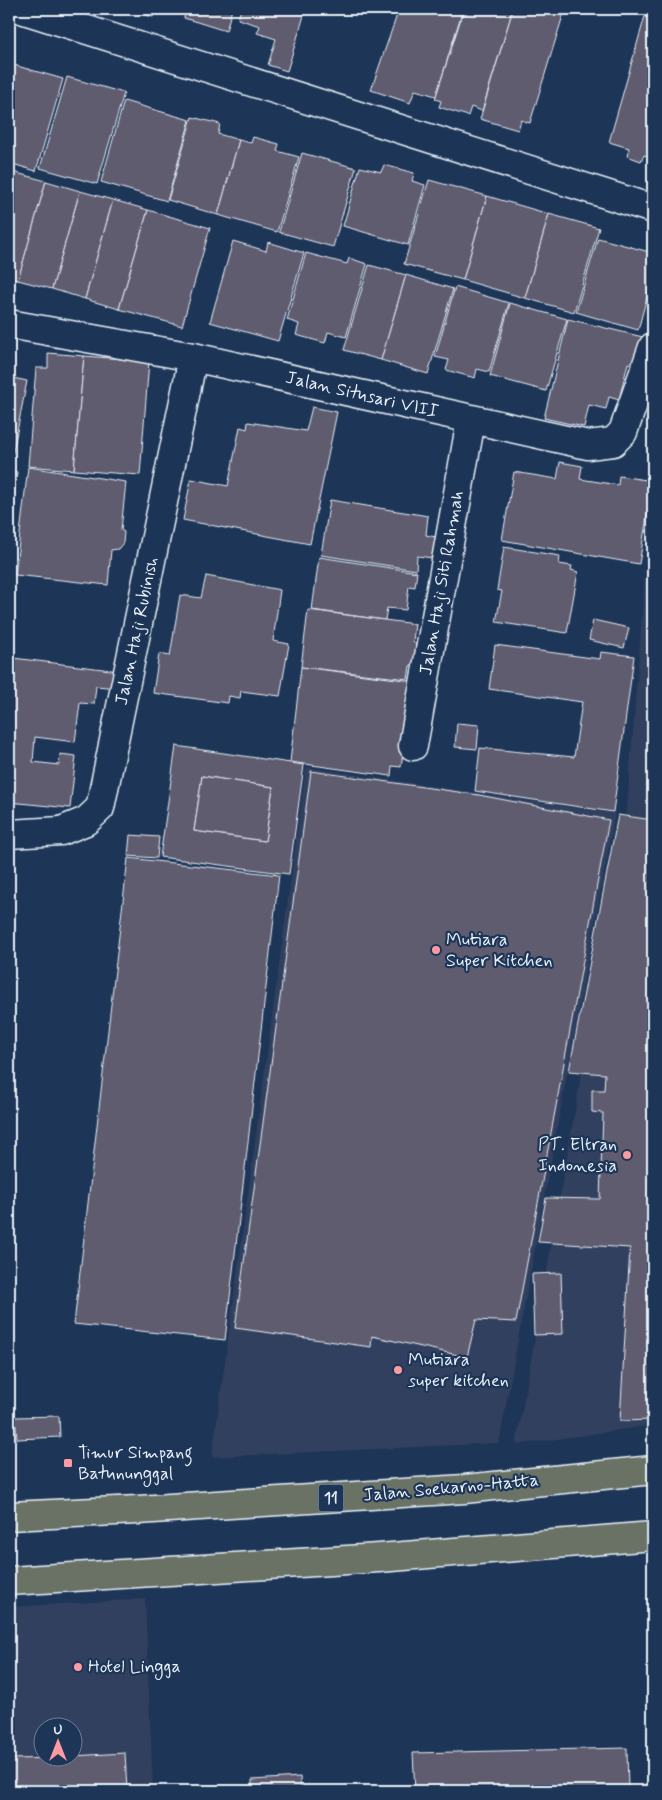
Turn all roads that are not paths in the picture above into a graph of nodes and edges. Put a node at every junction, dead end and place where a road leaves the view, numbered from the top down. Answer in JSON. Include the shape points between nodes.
{"nodes":[{"id":1,"x":21,"y":9,"type":"edge"},
{"id":2,"x":653,"y":209,"type":"edge"},
{"id":3,"x":9,"y":324,"type":"edge"},
{"id":4,"x":653,"y":347,"type":"edge"},
{"id":5,"x":193,"y":357,"type":"junction"},
{"id":6,"x":471,"y":420,"type":"junction"},
{"id":7,"x":413,"y":746,"type":"dead end"},
{"id":8,"x":9,"y":834,"type":"edge"},
{"id":9,"x":653,"y":1470,"type":"edge"},
{"id":10,"x":9,"y":1516,"type":"edge"},
{"id":11,"x":653,"y":1536,"type":"edge"},
{"id":12,"x":9,"y":1581,"type":"edge"}],
"edges":[{"from":1,"to":2,"type":"street"},
{"from":3,"to":5,"type":"street","name":"Jalan Situsari VIII"},
{"from":4,"to":6,"type":"street","name":"Jalan Situsari VIII","via":[[623,432],[613,442],[588,445]]},
{"from":5,"to":6,"type":"street","name":"Jalan Situsari VIII"},
{"from":5,"to":8,"type":"street","name":"Jalan Haji Rubinish","via":[[100,808],[86,821],[61,831]]},
{"from":6,"to":7,"type":"street","name":"Jalan Haji Siti Rahmah"},
{"from":9,"to":10,"type":"highway","name":"Jalan Soekarno-Hatta","number":"11","via":[[454,1490]]},
{"from":11,"to":12,"type":"highway","via":[[379,1558]]}]}
